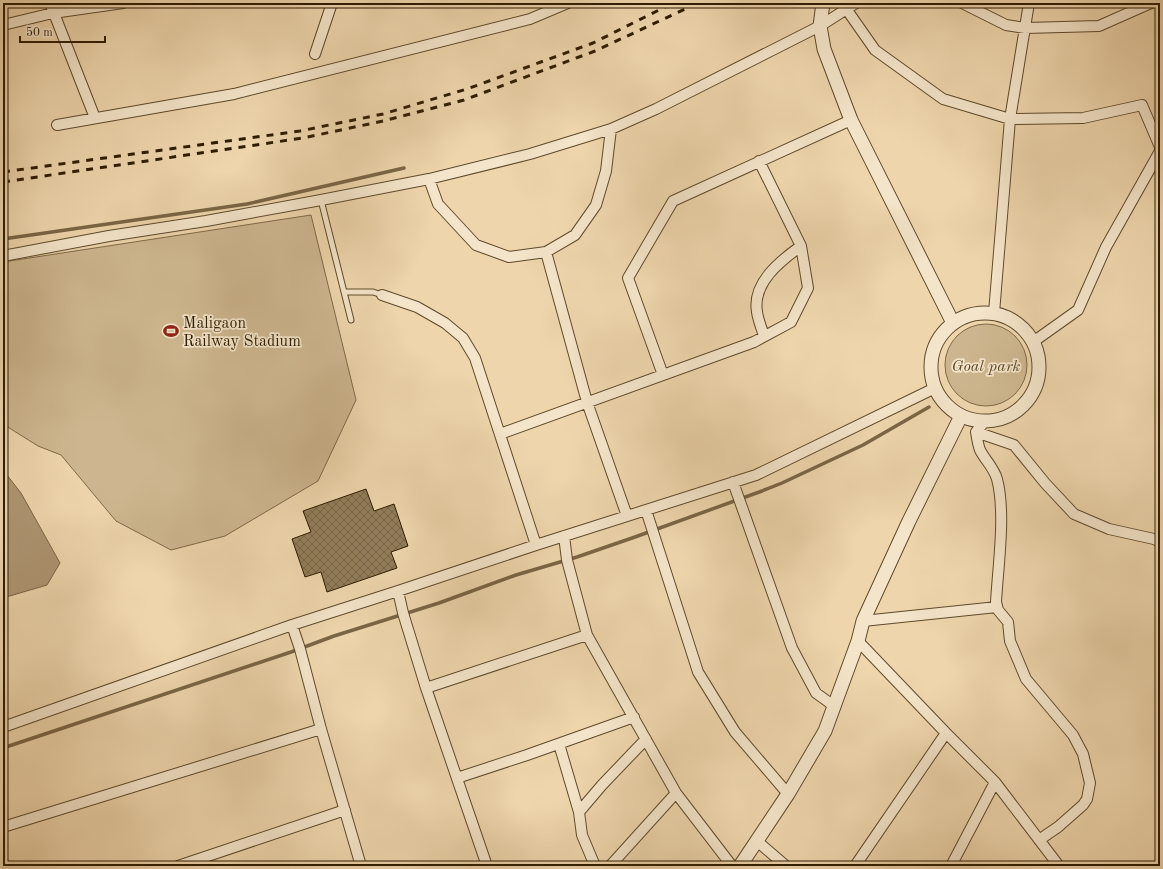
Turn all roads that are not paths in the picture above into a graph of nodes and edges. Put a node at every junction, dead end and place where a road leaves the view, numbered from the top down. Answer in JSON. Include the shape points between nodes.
{"nodes":[{"id":1,"x":123,"y":3,"type":"edge"},
{"id":2,"x":332,"y":3,"type":"edge"},
{"id":3,"x":568,"y":3,"type":"edge"},
{"id":4,"x":823,"y":3,"type":"edge"},
{"id":5,"x":856,"y":3,"type":"edge"},
{"id":6,"x":962,"y":3,"type":"edge"},
{"id":7,"x":1029,"y":3,"type":"edge"},
{"id":8,"x":1151,"y":3,"type":"edge"},
{"id":9,"x":51,"y":8,"type":"edge"},
{"id":10,"x":847,"y":10,"type":"junction"},
{"id":11,"x":3,"y":25,"type":"edge"},
{"id":12,"x":820,"y":26,"type":"junction"},
{"id":13,"x":1025,"y":28,"type":"junction"},
{"id":14,"x":315,"y":54,"type":"dead end"},
{"id":15,"x":95,"y":118,"type":"junction"},
{"id":16,"x":1010,"y":119,"type":"junction"},
{"id":17,"x":852,"y":120,"type":"junction"},
{"id":18,"x":57,"y":125,"type":"dead end"},
{"id":19,"x":611,"y":129,"type":"junction"},
{"id":20,"x":1160,"y":147,"type":"edge"},
{"id":21,"x":1160,"y":152,"type":"edge"},
{"id":22,"x":759,"y":161,"type":"junction"},
{"id":23,"x":429,"y":179,"type":"junction"},
{"id":24,"x":321,"y":200,"type":"junction"},
{"id":25,"x":801,"y":246,"type":"junction"},
{"id":26,"x":546,"y":252,"type":"junction"},
{"id":27,"x":3,"y":256,"type":"edge"},
{"id":28,"x":344,"y":292,"type":"junction"},
{"id":29,"x":382,"y":295,"type":"joint"},
{"id":30,"x":994,"y":313,"type":"junction"},
{"id":31,"x":351,"y":320,"type":"dead end"},
{"id":32,"x":953,"y":323,"type":"junction"},
{"id":33,"x":764,"y":336,"type":"junction"},
{"id":34,"x":1033,"y":342,"type":"junction"},
{"id":35,"x":663,"y":375,"type":"junction"},
{"id":36,"x":935,"y":388,"type":"junction"},
{"id":37,"x":587,"y":402,"type":"junction"},
{"id":38,"x":961,"y":416,"type":"junction"},
{"id":39,"x":985,"y":421,"type":"junction"},
{"id":40,"x":976,"y":432,"type":"junction"},
{"id":41,"x":500,"y":434,"type":"junction"},
{"id":42,"x":733,"y":482,"type":"junction"},
{"id":43,"x":646,"y":510,"type":"junction"},
{"id":44,"x":627,"y":516,"type":"junction"},
{"id":45,"x":564,"y":536,"type":"junction"},
{"id":46,"x":1160,"y":542,"type":"edge"},
{"id":47,"x":536,"y":545,"type":"junction"},
{"id":48,"x":398,"y":591,"type":"junction"},
{"id":49,"x":997,"y":607,"type":"junction"},
{"id":50,"x":863,"y":621,"type":"junction"},
{"id":51,"x":292,"y":625,"type":"junction"},
{"id":52,"x":586,"y":635,"type":"junction"},
{"id":53,"x":858,"y":641,"type":"junction"},
{"id":54,"x":426,"y":688,"type":"junction"},
{"id":55,"x":834,"y":706,"type":"junction"},
{"id":56,"x":634,"y":717,"type":"junction"},
{"id":57,"x":3,"y":727,"type":"edge"},
{"id":58,"x":321,"y":729,"type":"junction"},
{"id":59,"x":946,"y":733,"type":"junction"},
{"id":60,"x":646,"y":739,"type":"junction"},
{"id":61,"x":559,"y":744,"type":"junction"},
{"id":62,"x":457,"y":778,"type":"junction"},
{"id":63,"x":995,"y":782,"type":"junction"},
{"id":64,"x":676,"y":793,"type":"junction"},
{"id":65,"x":788,"y":794,"type":"junction"},
{"id":66,"x":345,"y":810,"type":"junction"},
{"id":67,"x":579,"y":812,"type":"junction"},
{"id":68,"x":3,"y":827,"type":"edge"},
{"id":69,"x":757,"y":840,"type":"junction"},
{"id":70,"x":1039,"y":840,"type":"junction"},
{"id":71,"x":178,"y":866,"type":"edge"},
{"id":72,"x":361,"y":866,"type":"edge"},
{"id":73,"x":487,"y":866,"type":"edge"},
{"id":74,"x":595,"y":866,"type":"edge"},
{"id":75,"x":610,"y":866,"type":"edge"},
{"id":76,"x":732,"y":866,"type":"edge"},
{"id":77,"x":740,"y":866,"type":"edge"},
{"id":78,"x":786,"y":866,"type":"edge"},
{"id":79,"x":855,"y":866,"type":"edge"},
{"id":80,"x":951,"y":866,"type":"edge"},
{"id":81,"x":1060,"y":866,"type":"edge"}],
"edges":[{"from":1,"to":9,"type":"street"},
{"from":2,"to":14,"type":"street"},
{"from":3,"to":15,"type":"street","via":[[530,19],[234,94]]},
{"from":4,"to":12,"type":"street"},
{"from":5,"to":10,"type":"street"},
{"from":6,"to":13,"type":"street","via":[[1006,25]]},
{"from":7,"to":13,"type":"street"},
{"from":8,"to":13,"type":"street","via":[[1099,26]]},
{"from":9,"to":11,"type":"street"},
{"from":9,"to":15,"type":"street"},
{"from":10,"to":12,"type":"street"},
{"from":10,"to":16,"type":"street","via":[[875,50],[943,99]]},
{"from":12,"to":17,"type":"street","via":[[824,49]]},
{"from":12,"to":19,"type":"street"},
{"from":13,"to":16,"type":"street"},
{"from":15,"to":18,"type":"street"},
{"from":16,"to":20,"type":"street","via":[[1083,118],[1142,105]]},
{"from":16,"to":30,"type":"street"},
{"from":17,"to":22,"type":"street"},
{"from":17,"to":32,"type":"street"},
{"from":19,"to":23,"type":"street","via":[[530,154]]},
{"from":19,"to":26,"type":"street","via":[[606,171],[596,205],[575,234]]},
{"from":21,"to":34,"type":"street","via":[[1106,247],[1078,310]]},
{"from":22,"to":25,"type":"street"},
{"from":22,"to":35,"type":"street","via":[[673,201],[628,278]]},
{"from":23,"to":24,"type":"street"},
{"from":23,"to":26,"type":"street","via":[[438,204],[476,245],[509,257]]},
{"from":24,"to":27,"type":"street"},
{"from":24,"to":28,"type":"lane"},
{"from":25,"to":33,"type":"street","via":[[777,265],[758,291],[757,312]]},
{"from":25,"to":33,"type":"street","via":[[808,288],[791,322]]},
{"from":26,"to":37,"type":"street"},
{"from":28,"to":29,"type":"lane","via":[[373,292]]},
{"from":28,"to":31,"type":"lane"},
{"from":29,"to":41,"type":"street","via":[[417,306],[445,323],[463,338],[475,358]]},
{"from":30,"to":32,"type":"street","via":[[966,316]]},
{"from":30,"to":34,"type":"street","via":[[1010,318],[1023,327]]},
{"from":32,"to":36,"type":"street","via":[[940,336],[932,352],[930,370]]},
{"from":33,"to":35,"type":"street"},
{"from":34,"to":39,"type":"street","via":[[1040,367],[1038,381],[1032,394],[1012,414]]},
{"from":35,"to":37,"type":"street"},
{"from":36,"to":38,"type":"street","via":[[950,409]]},
{"from":36,"to":42,"type":"street","via":[[756,475]]},
{"from":37,"to":41,"type":"street"},
{"from":37,"to":44,"type":"street"},
{"from":38,"to":39,"type":"street"},
{"from":38,"to":50,"type":"street"},
{"from":39,"to":40,"type":"street"},
{"from":40,"to":46,"type":"street","via":[[1014,445],[1074,514],[1109,529]]},
{"from":40,"to":49,"type":"street","via":[[980,450],[997,478],[1001,501]]},
{"from":41,"to":47,"type":"street"},
{"from":42,"to":43,"type":"street"},
{"from":42,"to":55,"type":"street","via":[[792,648],[816,693]]},
{"from":43,"to":44,"type":"street"},
{"from":43,"to":65,"type":"street","via":[[698,672],[735,732]]},
{"from":44,"to":45,"type":"street"},
{"from":45,"to":47,"type":"street"},
{"from":45,"to":52,"type":"street","via":[[567,560]]},
{"from":47,"to":48,"type":"street"},
{"from":48,"to":51,"type":"street"},
{"from":48,"to":54,"type":"street"},
{"from":49,"to":50,"type":"street"},
{"from":49,"to":70,"type":"street","via":[[1008,622],[1010,641],[1026,679],[1073,735],[1083,754],[1090,783],[1083,806]]},
{"from":50,"to":53,"type":"street"},
{"from":51,"to":57,"type":"street"},
{"from":51,"to":58,"type":"street"},
{"from":52,"to":54,"type":"street"},
{"from":52,"to":56,"type":"street"},
{"from":53,"to":55,"type":"street"},
{"from":53,"to":59,"type":"street"},
{"from":54,"to":62,"type":"street"},
{"from":55,"to":65,"type":"street","via":[[825,731]]},
{"from":56,"to":60,"type":"street"},
{"from":56,"to":61,"type":"street"},
{"from":58,"to":66,"type":"street"},
{"from":58,"to":68,"type":"street"},
{"from":59,"to":63,"type":"street"},
{"from":59,"to":79,"type":"street"},
{"from":60,"to":64,"type":"street"},
{"from":60,"to":67,"type":"street"},
{"from":61,"to":62,"type":"street"},
{"from":61,"to":67,"type":"street"},
{"from":62,"to":73,"type":"street"},
{"from":63,"to":70,"type":"street"},
{"from":63,"to":80,"type":"street"},
{"from":64,"to":75,"type":"street"},
{"from":64,"to":76,"type":"street"},
{"from":65,"to":69,"type":"street"},
{"from":66,"to":71,"type":"street"},
{"from":66,"to":72,"type":"street"},
{"from":67,"to":74,"type":"street","via":[[582,835]]},
{"from":69,"to":77,"type":"street"},
{"from":69,"to":78,"type":"street"},
{"from":70,"to":81,"type":"street"}]}
